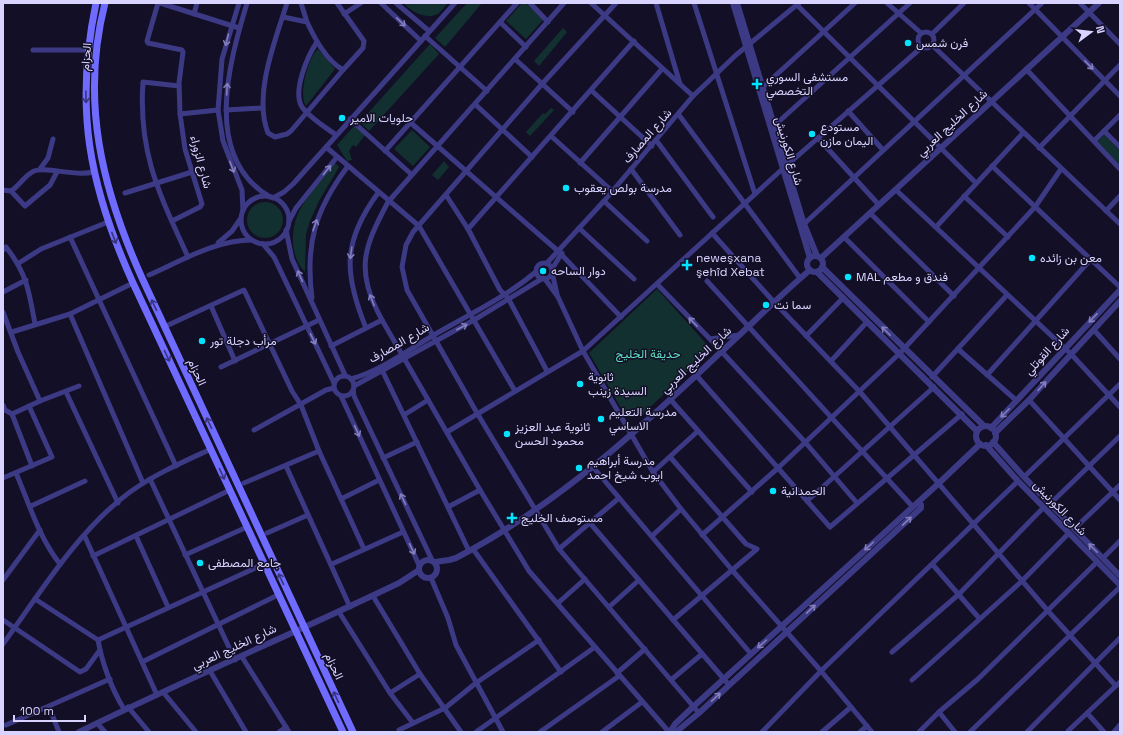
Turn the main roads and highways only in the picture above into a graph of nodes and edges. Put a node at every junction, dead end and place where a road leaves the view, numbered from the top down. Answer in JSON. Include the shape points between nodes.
{"nodes":[{"id":1,"x":96,"y":3,"type":"edge"},
{"id":2,"x":105,"y":3,"type":"edge"},
{"id":3,"x":342,"y":731,"type":"edge"},
{"id":4,"x":353,"y":732,"type":"edge"}],
"edges":[{"from":1,"to":3,"type":"main road","one_way":true,"via":[[88,50],[87,121],[93,172],[108,222],[133,283]]},
{"from":4,"to":2,"type":"main road","name":"الحزام","one_way":true,"via":[[122,232],[101,160],[95,89],[97,49]]}]}
